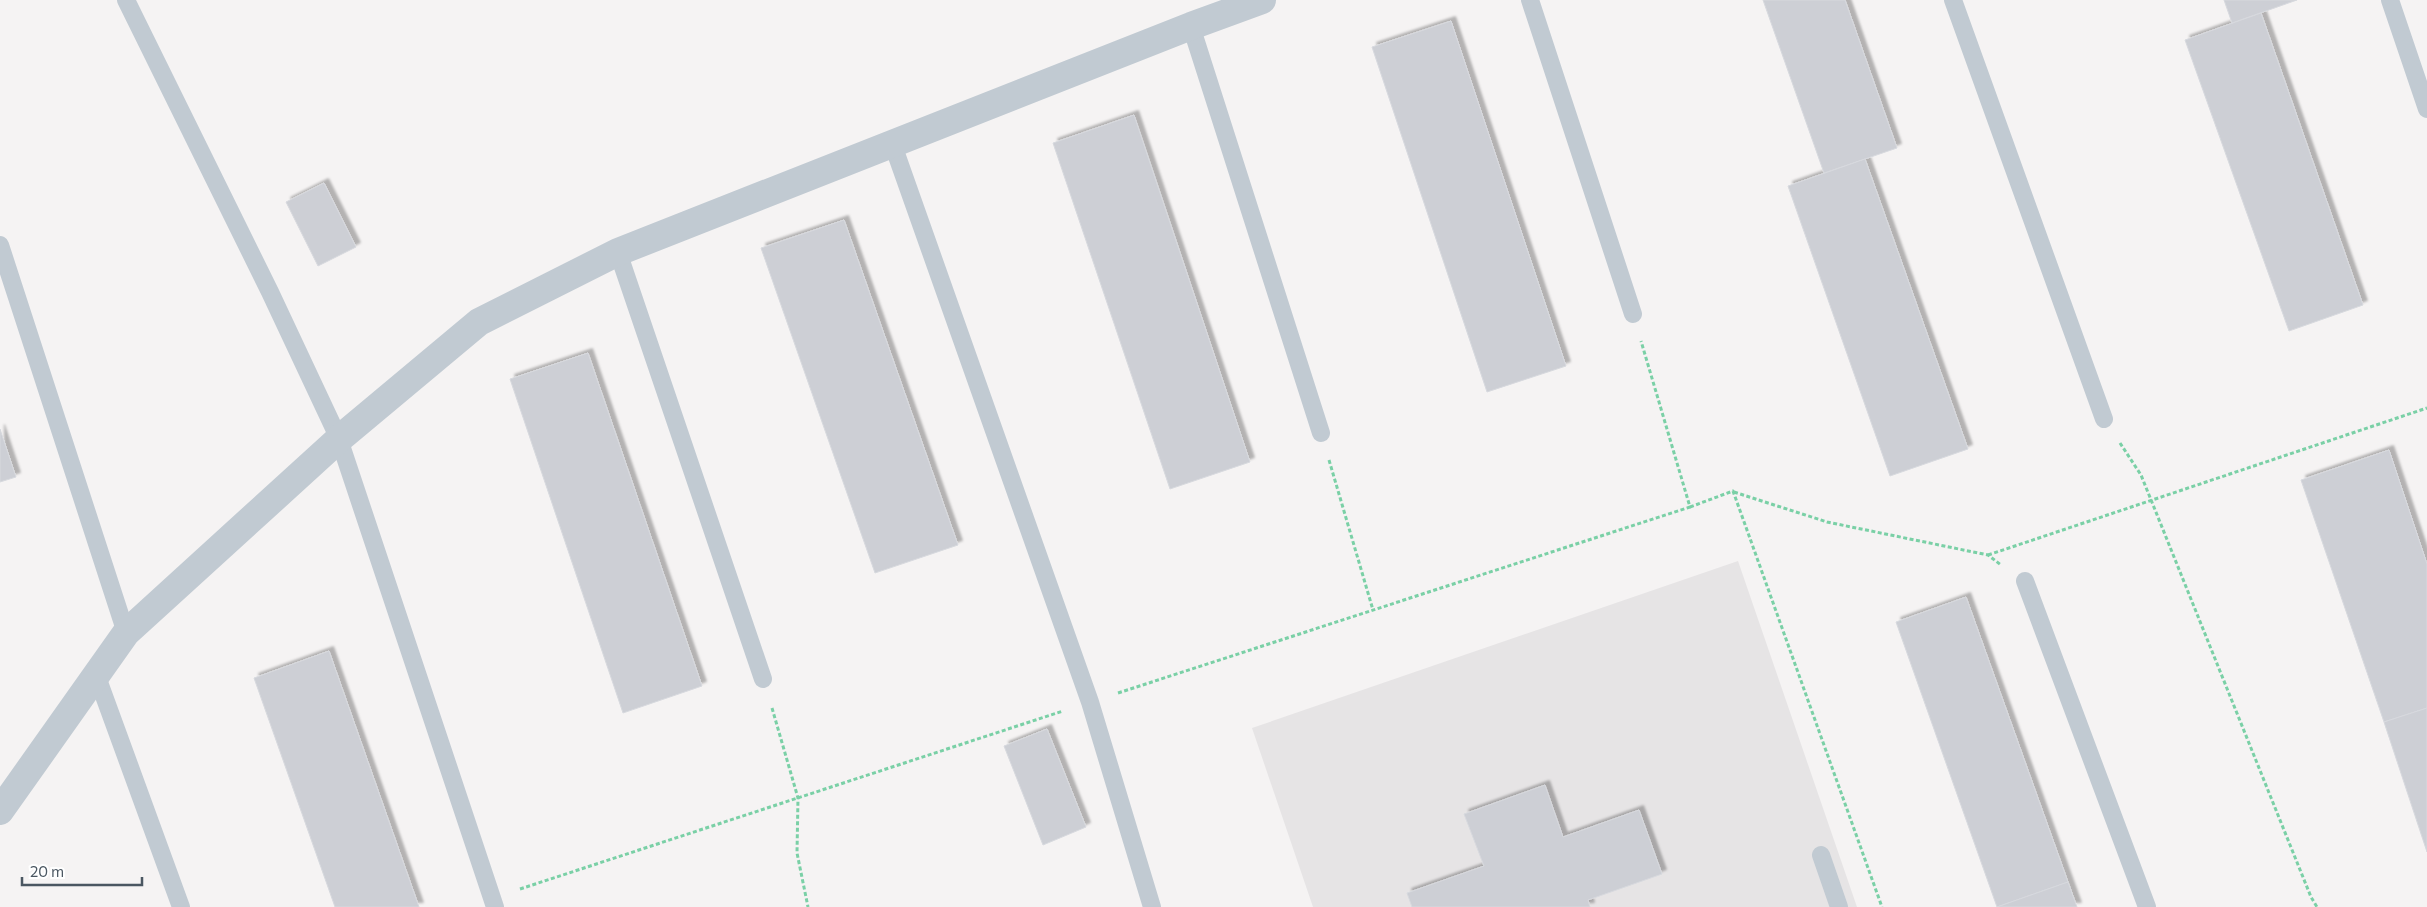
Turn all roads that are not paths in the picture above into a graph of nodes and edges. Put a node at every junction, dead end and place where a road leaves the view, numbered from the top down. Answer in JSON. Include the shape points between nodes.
{"nodes":[{"id":1,"x":126,"y":0,"type":"edge"},
{"id":2,"x":1262,"y":0,"type":"edge"},
{"id":3,"x":1530,"y":0,"type":"edge"},
{"id":4,"x":1952,"y":0,"type":"edge"},
{"id":5,"x":2390,"y":0,"type":"edge"},
{"id":6,"x":1191,"y":26,"type":"junction"},
{"id":7,"x":2427,"y":109,"type":"edge"},
{"id":8,"x":894,"y":144,"type":"junction"},
{"id":9,"x":0,"y":245,"type":"edge"},
{"id":10,"x":618,"y":252,"type":"junction"},
{"id":11,"x":1633,"y":314,"type":"road end"},
{"id":12,"x":2104,"y":419,"type":"road end"},
{"id":13,"x":1321,"y":433,"type":"road end"},
{"id":14,"x":339,"y":439,"type":"junction"},
{"id":15,"x":2025,"y":581,"type":"road end"},
{"id":16,"x":126,"y":633,"type":"junction"},
{"id":17,"x":96,"y":674,"type":"junction"},
{"id":18,"x":763,"y":679,"type":"road end"},
{"id":19,"x":0,"y":811,"type":"edge"},
{"id":20,"x":1821,"y":855,"type":"dead end"},
{"id":21,"x":493,"y":902,"type":"edge"},
{"id":22,"x":181,"y":907,"type":"edge"},
{"id":23,"x":1152,"y":907,"type":"edge"},
{"id":24,"x":1839,"y":907,"type":"edge"},
{"id":25,"x":2147,"y":907,"type":"edge"}],
"edges":[{"from":1,"to":14,"type":"lane"},
{"from":2,"to":6,"type":"street"},
{"from":3,"to":11,"type":"lane"},
{"from":4,"to":12,"type":"lane"},
{"from":5,"to":7,"type":"lane"},
{"from":6,"to":8,"type":"street"},
{"from":6,"to":13,"type":"lane"},
{"from":8,"to":10,"type":"street"},
{"from":8,"to":23,"type":"lane","via":[[1090,702]]},
{"from":9,"to":16,"type":"lane"},
{"from":10,"to":14,"type":"street","via":[[480,322]]},
{"from":10,"to":18,"type":"lane"},
{"from":14,"to":16,"type":"street"},
{"from":14,"to":21,"type":"lane"},
{"from":15,"to":25,"type":"lane"},
{"from":16,"to":17,"type":"street"},
{"from":17,"to":19,"type":"street"},
{"from":17,"to":22,"type":"lane"},
{"from":20,"to":24,"type":"lane"}]}
